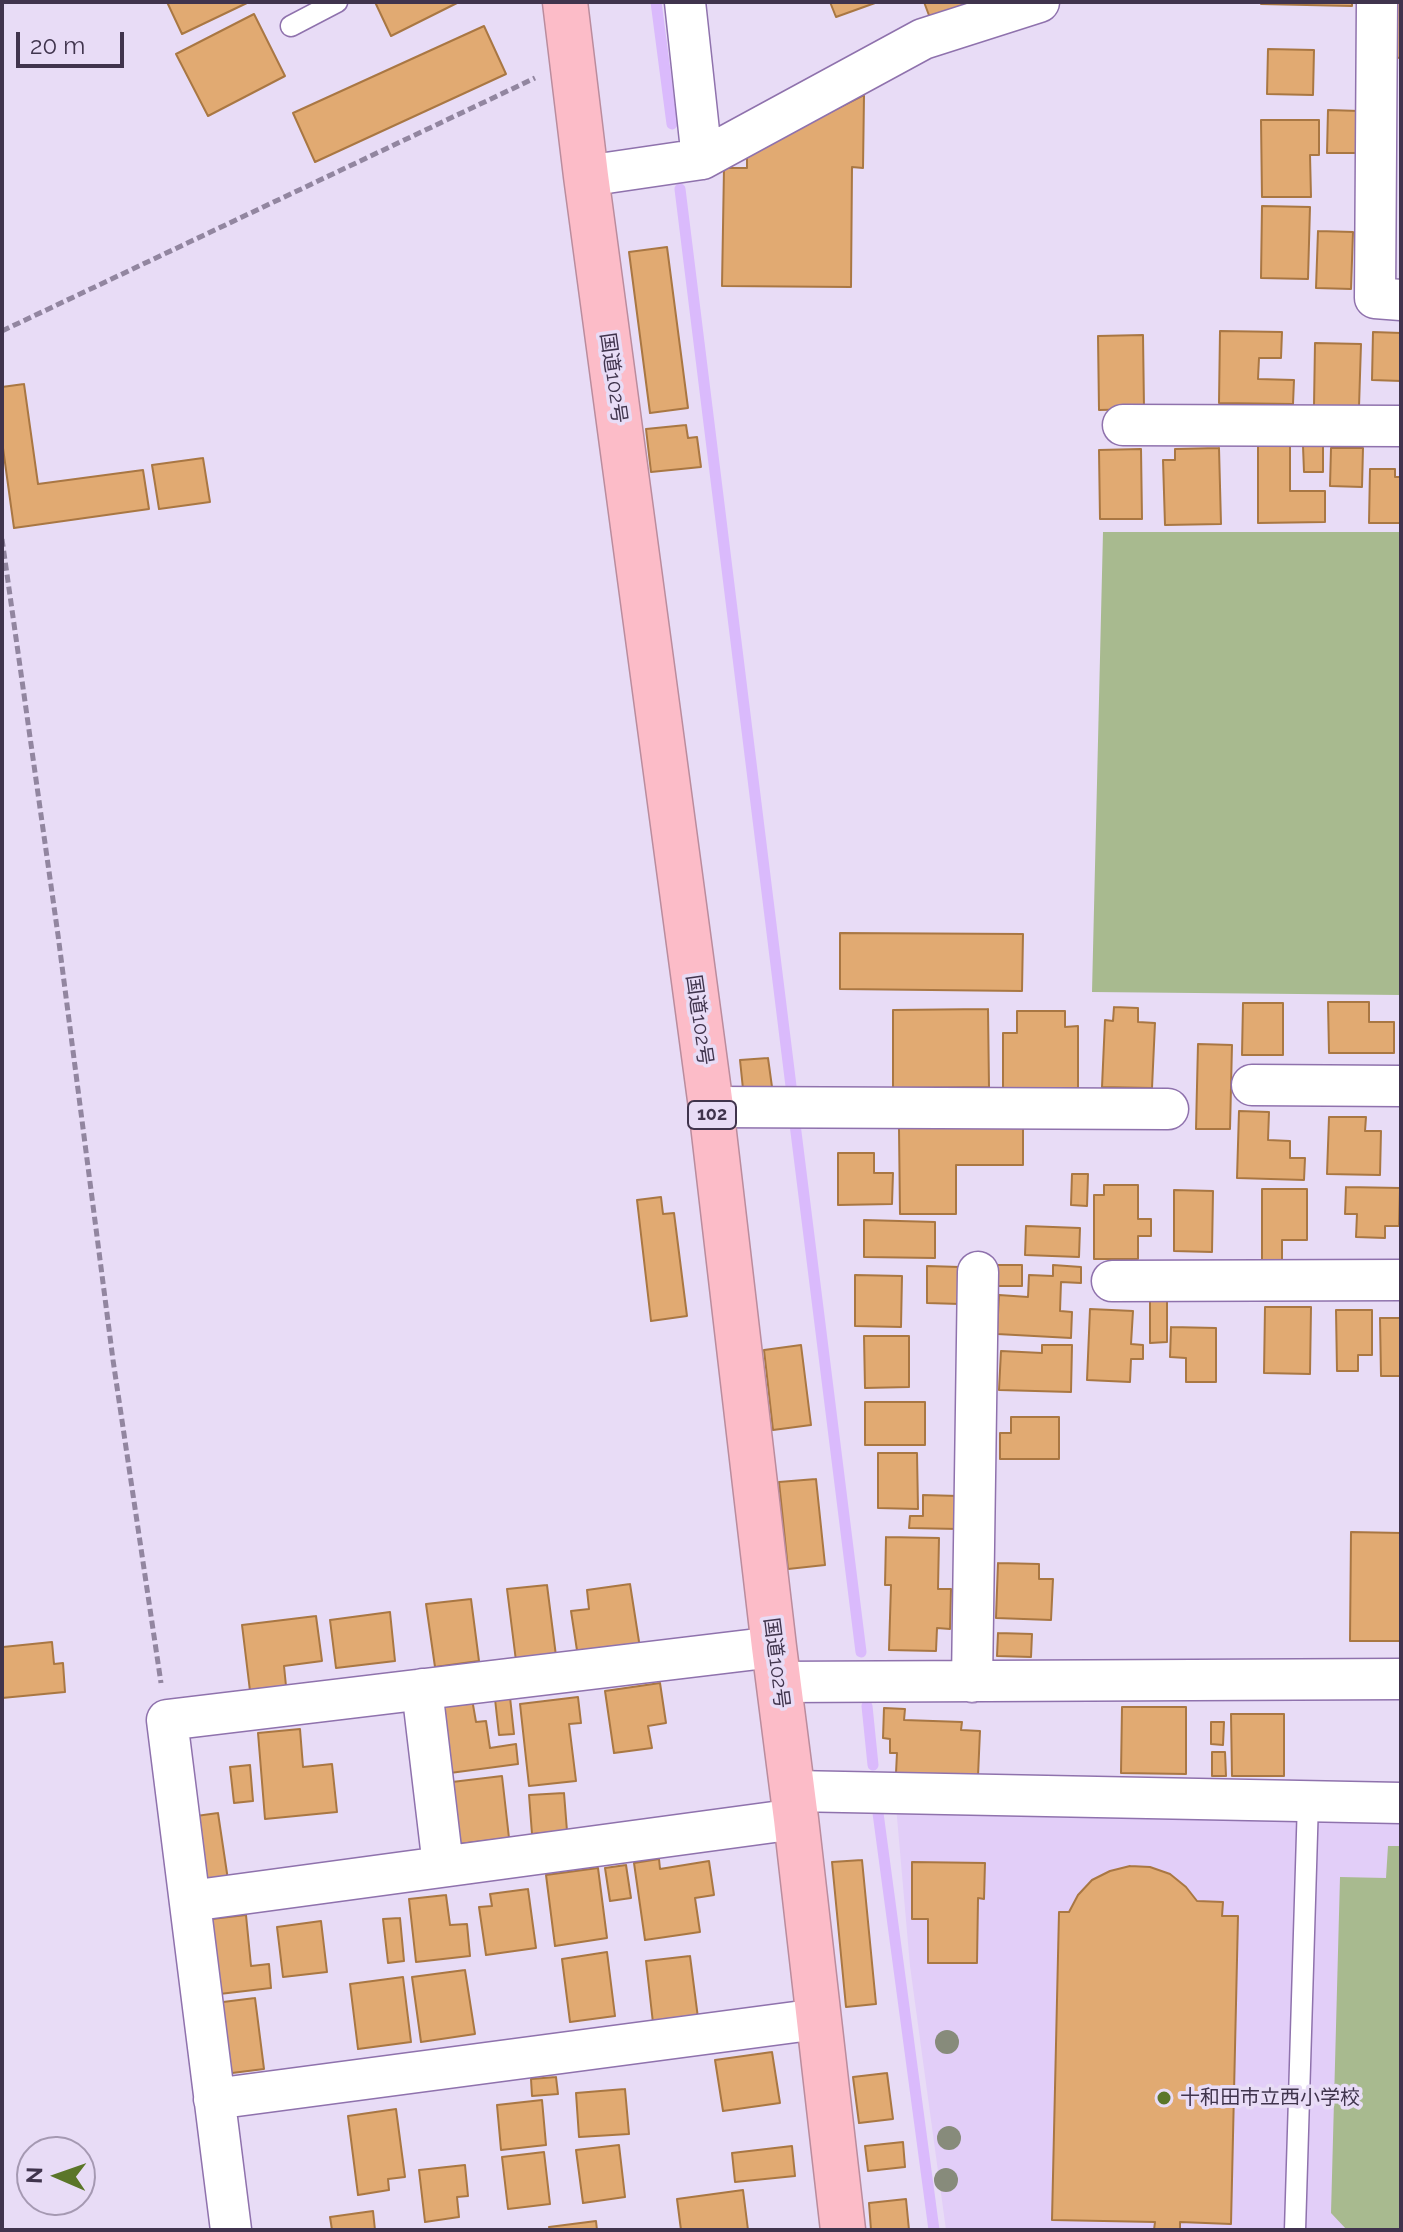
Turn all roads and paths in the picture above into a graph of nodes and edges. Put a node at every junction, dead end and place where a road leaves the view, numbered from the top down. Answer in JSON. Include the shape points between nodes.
{"nodes":[{"id":1,"x":337,"y":2,"type":"edge"},
{"id":2,"x":565,"y":2,"type":"edge"},
{"id":3,"x":685,"y":2,"type":"edge"},
{"id":4,"x":1039,"y":2,"type":"edge"},
{"id":5,"x":1377,"y":2,"type":"edge"},
{"id":6,"x":291,"y":26,"type":"dead end"},
{"id":7,"x":572,"y":60,"type":"junction"},
{"id":8,"x":702,"y":159,"type":"junction"},
{"id":9,"x":586,"y":176,"type":"junction"},
{"id":10,"x":1401,"y":300,"type":"edge"},
{"id":11,"x":2,"y":331,"type":"edge"},
{"id":12,"x":1123,"y":425,"type":"dead end"},
{"id":13,"x":1401,"y":426,"type":"edge"},
{"id":14,"x":2,"y":539,"type":"edge"},
{"id":15,"x":1252,"y":1085,"type":"dead end"},
{"id":16,"x":1401,"y":1086,"type":"edge"},
{"id":17,"x":711,"y":1107,"type":"junction"},
{"id":18,"x":1168,"y":1109,"type":"dead end"},
{"id":19,"x":978,"y":1272,"type":"dead end"},
{"id":20,"x":1401,"y":1280,"type":"edge"},
{"id":21,"x":1112,"y":1281,"type":"dead end"},
{"id":22,"x":776,"y":1665,"type":"junction"},
{"id":23,"x":1401,"y":1679,"type":"edge"},
{"id":24,"x":972,"y":1682,"type":"junction"},
{"id":25,"x":422,"y":1689,"type":"junction"},
{"id":26,"x":167,"y":1720,"type":"junction"},
{"id":27,"x":1308,"y":1801,"type":"junction"},
{"id":28,"x":1401,"y":1803,"type":"edge"},
{"id":29,"x":795,"y":1805,"type":"junction"},
{"id":30,"x":443,"y":1866,"type":"junction"},
{"id":31,"x":190,"y":1901,"type":"junction"},
{"id":32,"x":818,"y":2019,"type":"junction"},
{"id":33,"x":214,"y":2099,"type":"junction"},
{"id":34,"x":231,"y":2230,"type":"edge"},
{"id":35,"x":843,"y":2230,"type":"edge"},
{"id":36,"x":1295,"y":2230,"type":"edge"}],
"edges":[{"from":1,"to":6,"type":"lane"},
{"from":2,"to":7,"type":"highway","name":"国道102号","number":"102"},
{"from":3,"to":8,"type":"street"},
{"from":4,"to":8,"type":"street","via":[[923,39]]},
{"from":5,"to":10,"type":"street","via":[[1375,298]]},
{"from":7,"to":9,"type":"highway","name":"国道102号","number":"102"},
{"from":7,"to":11,"type":"path"},
{"from":8,"to":9,"type":"street"},
{"from":9,"to":17,"type":"highway","name":"国道102号","number":"102"},
{"from":12,"to":13,"type":"street"},
{"from":14,"to":26,"type":"path"},
{"from":15,"to":16,"type":"street"},
{"from":17,"to":18,"type":"street"},
{"from":17,"to":22,"type":"highway","name":"国道102号","number":"102"},
{"from":19,"to":24,"type":"street"},
{"from":20,"to":21,"type":"street"},
{"from":22,"to":24,"type":"street"},
{"from":22,"to":25,"type":"street"},
{"from":22,"to":29,"type":"highway","name":"国道102号","number":"102"},
{"from":23,"to":24,"type":"street"},
{"from":25,"to":26,"type":"street"},
{"from":25,"to":30,"type":"street"},
{"from":26,"to":31,"type":"street"},
{"from":27,"to":28,"type":"street"},
{"from":27,"to":29,"type":"street"},
{"from":27,"to":36,"type":"lane"},
{"from":29,"to":30,"type":"street"},
{"from":29,"to":32,"type":"highway","name":"国道102号","number":"102"},
{"from":30,"to":31,"type":"street"},
{"from":31,"to":33,"type":"street"},
{"from":32,"to":33,"type":"street"},
{"from":32,"to":35,"type":"highway","name":"国道102号","number":"102"},
{"from":33,"to":34,"type":"street"}]}
